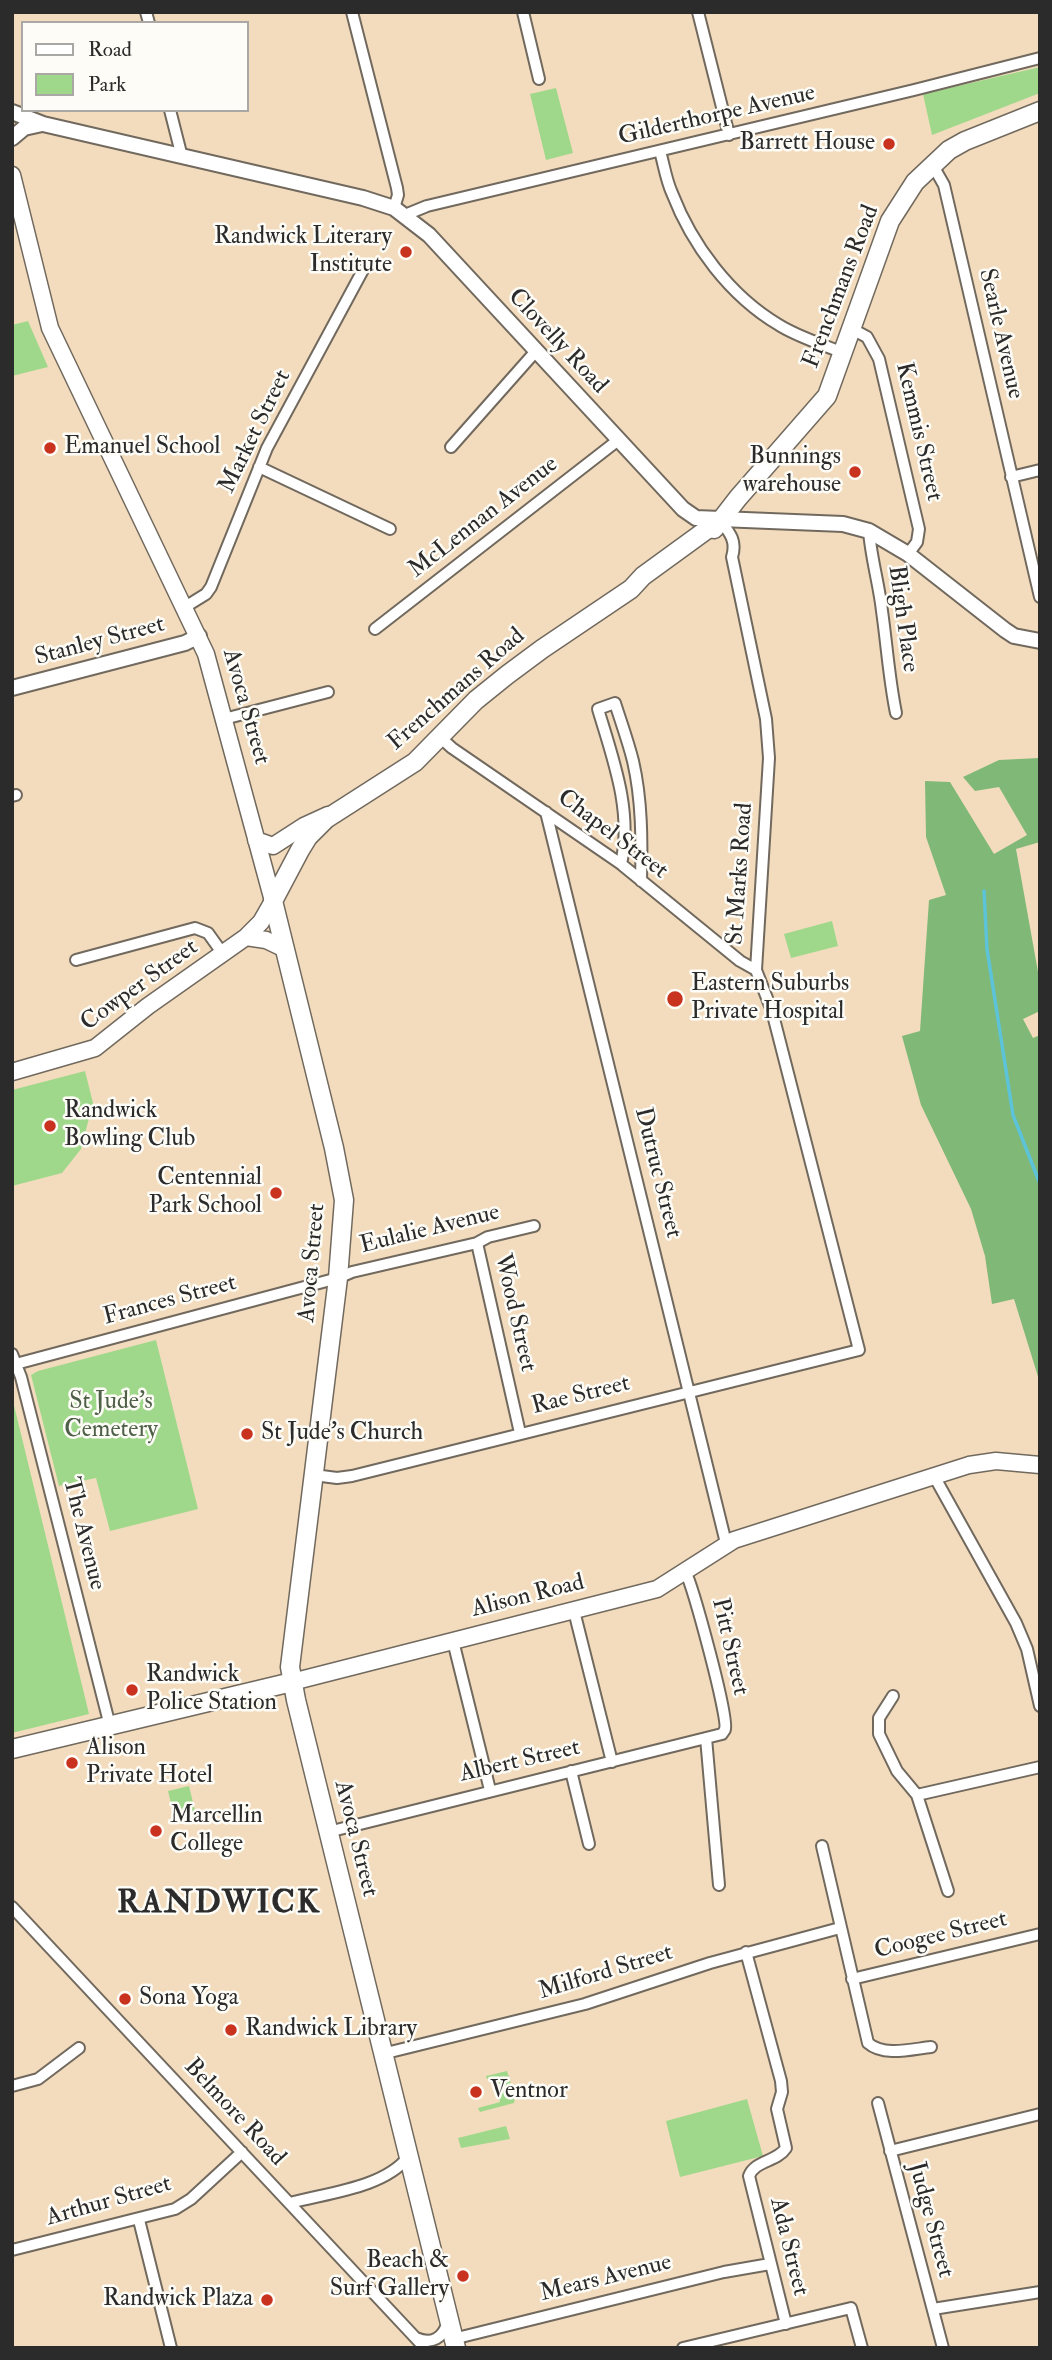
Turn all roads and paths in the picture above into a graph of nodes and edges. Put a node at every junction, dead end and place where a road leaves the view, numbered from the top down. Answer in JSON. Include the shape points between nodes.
{"nodes":[{"id":1,"x":352,"y":12,"type":"edge"},
{"id":2,"x":523,"y":12,"type":"edge"},
{"id":3,"x":698,"y":12,"type":"edge"},
{"id":4,"x":1040,"y":58,"type":"edge"},
{"id":5,"x":539,"y":79,"type":"dead end"},
{"id":6,"x":1040,"y":111,"type":"edge"},
{"id":7,"x":12,"y":112,"type":"edge"},
{"id":8,"x":171,"y":112,"type":"edge"},
{"id":9,"x":44,"y":124,"type":"junction"},
{"id":10,"x":729,"y":135,"type":"junction"},
{"id":11,"x":12,"y":138,"type":"edge"},
{"id":12,"x":660,"y":151,"type":"junction"},
{"id":13,"x":182,"y":157,"type":"junction"},
{"id":14,"x":932,"y":164,"type":"junction"},
{"id":15,"x":13,"y":183,"type":"edge"},
{"id":16,"x":400,"y":211,"type":"junction"},
{"id":17,"x":363,"y":270,"type":"dead end"},
{"id":18,"x":852,"y":329,"type":"junction"},
{"id":19,"x":536,"y":351,"type":"junction"},
{"id":20,"x":843,"y":353,"type":"junction"},
{"id":21,"x":617,"y":440,"type":"junction"},
{"id":22,"x":451,"y":447,"type":"dead end"},
{"id":23,"x":259,"y":467,"type":"junction"},
{"id":24,"x":1040,"y":470,"type":"edge"},
{"id":25,"x":1011,"y":477,"type":"junction"},
{"id":26,"x":720,"y":520,"type":"junction"},
{"id":27,"x":390,"y":528,"type":"dead end"},
{"id":28,"x":869,"y":531,"type":"junction"},
{"id":29,"x":908,"y":554,"type":"junction"},
{"id":30,"x":1040,"y":597,"type":"edge"},
{"id":31,"x":185,"y":607,"type":"junction"},
{"id":32,"x":376,"y":629,"type":"dead end"},
{"id":33,"x":199,"y":636,"type":"junction"},
{"id":34,"x":1040,"y":641,"type":"edge"},
{"id":35,"x":12,"y":688,"type":"edge"},
{"id":36,"x":328,"y":692,"type":"dead end"},
{"id":37,"x":896,"y":713,"type":"dead end"},
{"id":38,"x":224,"y":719,"type":"junction"},
{"id":39,"x":441,"y":738,"type":"junction"},
{"id":40,"x":343,"y":808,"type":"junction"},
{"id":41,"x":547,"y":812,"type":"junction"},
{"id":42,"x":256,"y":840,"type":"junction"},
{"id":43,"x":621,"y":864,"type":"junction"},
{"id":44,"x":641,"y":881,"type":"junction"},
{"id":45,"x":272,"y":901,"type":"junction"},
{"id":46,"x":246,"y":937,"type":"junction"},
{"id":47,"x":285,"y":949,"type":"junction"},
{"id":48,"x":223,"y":954,"type":"junction"},
{"id":49,"x":76,"y":960,"type":"dead end"},
{"id":50,"x":756,"y":970,"type":"junction"},
{"id":51,"x":12,"y":1072,"type":"edge"},
{"id":52,"x":534,"y":1226,"type":"dead end"},
{"id":53,"x":477,"y":1243,"type":"junction"},
{"id":54,"x":338,"y":1278,"type":"junction"},
{"id":55,"x":859,"y":1350,"type":"joint"},
{"id":56,"x":14,"y":1361,"type":"edge"},
{"id":57,"x":689,"y":1392,"type":"junction"},
{"id":58,"x":520,"y":1433,"type":"junction"},
{"id":59,"x":1040,"y":1465,"type":"edge"},
{"id":60,"x":314,"y":1475,"type":"junction"},
{"id":61,"x":934,"y":1476,"type":"junction"},
{"id":62,"x":726,"y":1543,"type":"junction"},
{"id":63,"x":685,"y":1571,"type":"junction"},
{"id":64,"x":574,"y":1611,"type":"junction"},
{"id":65,"x":453,"y":1641,"type":"junction"},
{"id":66,"x":292,"y":1682,"type":"junction"},
{"id":67,"x":893,"y":1696,"type":"dead end"},
{"id":68,"x":1040,"y":1706,"type":"edge"},
{"id":69,"x":110,"y":1726,"type":"junction"},
{"id":70,"x":722,"y":1734,"type":"joint"},
{"id":71,"x":706,"y":1738,"type":"junction"},
{"id":72,"x":12,"y":1749,"type":"edge"},
{"id":73,"x":612,"y":1762,"type":"junction"},
{"id":74,"x":1040,"y":1767,"type":"edge"},
{"id":75,"x":571,"y":1771,"type":"junction"},
{"id":76,"x":490,"y":1790,"type":"junction"},
{"id":77,"x":917,"y":1795,"type":"junction"},
{"id":78,"x":328,"y":1832,"type":"junction"},
{"id":79,"x":589,"y":1844,"type":"dead end"},
{"id":80,"x":821,"y":1846,"type":"dead end"},
{"id":81,"x":719,"y":1885,"type":"dead end"},
{"id":82,"x":948,"y":1891,"type":"dead end"},
{"id":83,"x":12,"y":1907,"type":"edge"},
{"id":84,"x":840,"y":1928,"type":"junction"},
{"id":85,"x":1040,"y":1934,"type":"edge"},
{"id":86,"x":746,"y":1952,"type":"junction"},
{"id":87,"x":852,"y":1979,"type":"junction"},
{"id":88,"x":931,"y":2047,"type":"dead end"},
{"id":89,"x":79,"y":2048,"type":"dead end"},
{"id":90,"x":382,"y":2054,"type":"junction"},
{"id":91,"x":12,"y":2085,"type":"edge"},
{"id":92,"x":878,"y":2103,"type":"dead end"},
{"id":93,"x":1040,"y":2114,"type":"edge"},
{"id":94,"x":890,"y":2151,"type":"junction"},
{"id":95,"x":242,"y":2152,"type":"junction"},
{"id":96,"x":408,"y":2157,"type":"junction"},
{"id":97,"x":290,"y":2203,"type":"junction"},
{"id":98,"x":139,"y":2220,"type":"junction"},
{"id":99,"x":12,"y":2250,"type":"edge"},
{"id":100,"x":770,"y":2264,"type":"junction"},
{"id":101,"x":1040,"y":2292,"type":"edge"},
{"id":102,"x":933,"y":2309,"type":"junction"},
{"id":103,"x":449,"y":2319,"type":"junction"},
{"id":104,"x":786,"y":2324,"type":"junction"},
{"id":105,"x":416,"y":2338,"type":"junction"},
{"id":106,"x":455,"y":2343,"type":"edge"},
{"id":107,"x":171,"y":2348,"type":"edge"},
{"id":108,"x":425,"y":2348,"type":"edge"},
{"id":109,"x":683,"y":2348,"type":"edge"},
{"id":110,"x":862,"y":2348,"type":"edge"},
{"id":111,"x":943,"y":2348,"type":"edge"}],
"edges":[{"from":1,"to":16,"type":"street"},
{"from":2,"to":5,"type":"street"},
{"from":3,"to":10,"type":"street"},
{"from":4,"to":10,"type":"street","name":"Gilderthorpe Avenue"},
{"from":6,"to":14,"type":"main road","name":"Frenchmans Road","via":[[965,141]]},
{"from":7,"to":9,"type":"street","name":"Clovelly Road"},
{"from":8,"to":13,"type":"street"},
{"from":9,"to":11,"type":"street","via":[[24,128]]},
{"from":9,"to":13,"type":"street","name":"Clovelly Road"},
{"from":10,"to":12,"type":"street","name":"Gilderthorpe Avenue"},
{"from":12,"to":16,"type":"street","name":"Gilderthorpe Avenue"},
{"from":12,"to":20,"type":"street","via":[[684,220],[726,281],[780,326]]},
{"from":13,"to":16,"type":"street","name":"Clovelly Road","via":[[363,198]]},
{"from":14,"to":18,"type":"main road","name":"Frenchmans Road","via":[[890,221]]},
{"from":14,"to":25,"type":"street","name":"Searle Avenue","via":[[944,185]]},
{"from":15,"to":31,"type":"main road","name":"Avoca Street","via":[[50,328]]},
{"from":16,"to":19,"type":"street","name":"Clovelly Road","via":[[429,235]]},
{"from":17,"to":23,"type":"street","name":"Market Street"},
{"from":18,"to":20,"type":"main road","name":"Frenchmans Road"},
{"from":18,"to":29,"type":"street","name":"Kemmis Street","via":[[867,337],[879,359],[919,529]]},
{"from":19,"to":21,"type":"street","name":"Clovelly Road"},
{"from":19,"to":22,"type":"street"},
{"from":20,"to":26,"type":"main road","name":"Frenchmans Road","via":[[827,396]]},
{"from":21,"to":26,"type":"street","name":"Clovelly Road","via":[[683,509],[696,518]]},
{"from":21,"to":32,"type":"street","name":"McLennan Avenue"},
{"from":23,"to":27,"type":"street"},
{"from":23,"to":31,"type":"street","name":"Market Street","via":[[211,587]]},
{"from":24,"to":25,"type":"street"},
{"from":25,"to":30,"type":"street","name":"Searle Avenue"},
{"from":26,"to":28,"type":"street","name":"Clovelly Road","via":[[843,524]]},
{"from":26,"to":39,"type":"main road","name":"Frenchmans Road","via":[[507,675]]},
{"from":26,"to":50,"type":"street","name":"St Marks Road","via":[[734,539],[732,557],[766,719],[769,758]]},
{"from":28,"to":29,"type":"street","name":"Clovelly Road"},
{"from":28,"to":37,"type":"street","name":"Bligh Place"},
{"from":29,"to":34,"type":"street","name":"Clovelly Road","via":[[1014,636]]},
{"from":31,"to":33,"type":"main road","name":"Avoca Street"},
{"from":33,"to":35,"type":"street","name":"Stanley Street"},
{"from":33,"to":38,"type":"main road","name":"Avoca Street"},
{"from":36,"to":38,"type":"street"},
{"from":38,"to":42,"type":"main road","name":"Avoca Street"},
{"from":39,"to":40,"type":"main road","name":"Frenchmans Road","via":[[415,762]]},
{"from":39,"to":41,"type":"street","name":"Chapel Street"},
{"from":40,"to":42,"type":"main road","via":[[273,846]]},
{"from":40,"to":45,"type":"main road","name":"Frenchmans Road","via":[[309,837]]},
{"from":41,"to":43,"type":"street","name":"Chapel Street"},
{"from":41,"to":57,"type":"street","name":"Dutruc Street"},
{"from":42,"to":45,"type":"main road","name":"Avoca Street"},
{"from":43,"to":44,"type":"street","name":"Chapel Street"},
{"from":43,"to":44,"type":"street","via":[[624,813],[598,709],[615,703],[637,784]]},
{"from":44,"to":50,"type":"street","name":"Chapel Street"},
{"from":45,"to":46,"type":"main road","name":"Cowper Street"},
{"from":45,"to":47,"type":"main road","name":"Avoca Street"},
{"from":46,"to":47,"type":"main road"},
{"from":46,"to":48,"type":"main road","name":"Cowper Street"},
{"from":47,"to":54,"type":"main road","name":"Avoca Street","via":[[343,1192]]},
{"from":48,"to":49,"type":"street","via":[[208,933],[195,928]]},
{"from":48,"to":51,"type":"main road","name":"Cowper Street","via":[[95,1048]]},
{"from":50,"to":55,"type":"street","name":"St Marks Road","via":[[778,1034]]},
{"from":52,"to":53,"type":"street","name":"Eulalie Avenue"},
{"from":53,"to":54,"type":"street","name":"Eulalie Avenue"},
{"from":53,"to":58,"type":"street","name":"Wood Street"},
{"from":54,"to":56,"type":"street","name":"Frances Street"},
{"from":54,"to":60,"type":"main road","name":"Avoca Street"},
{"from":55,"to":57,"type":"street","name":"Rae Street"},
{"from":56,"to":69,"type":"street","name":"The Avenue"},
{"from":57,"to":58,"type":"street","name":"Rae Street"},
{"from":57,"to":62,"type":"street","name":"Dutruc Street"},
{"from":58,"to":60,"type":"street","name":"Rae Street","via":[[352,1476]]},
{"from":59,"to":61,"type":"main road","name":"Alison Road","via":[[988,1461]]},
{"from":60,"to":66,"type":"main road","name":"Avoca Street","via":[[290,1663]]},
{"from":61,"to":62,"type":"main road","name":"Alison Road"},
{"from":61,"to":68,"type":"street","via":[[1016,1623]]},
{"from":62,"to":63,"type":"main road","name":"Alison Road"},
{"from":63,"to":64,"type":"main road","name":"Alison Road","via":[[657,1589]]},
{"from":63,"to":70,"type":"street","name":"Pitt Street","via":[[695,1594],[721,1702]]},
{"from":64,"to":65,"type":"main road","name":"Alison Road"},
{"from":64,"to":73,"type":"street"},
{"from":65,"to":66,"type":"main road","name":"Alison Road"},
{"from":65,"to":76,"type":"street"},
{"from":66,"to":69,"type":"main road","name":"Alison Road"},
{"from":66,"to":78,"type":"main road","name":"Avoca Street"},
{"from":67,"to":77,"type":"street","via":[[878,1718],[879,1734],[897,1771]]},
{"from":69,"to":72,"type":"main road","name":"Alison Road"},
{"from":70,"to":71,"type":"street","name":"Albert Street"},
{"from":71,"to":73,"type":"street","name":"Albert Street"},
{"from":71,"to":81,"type":"street"},
{"from":73,"to":75,"type":"street","name":"Albert Street"},
{"from":74,"to":77,"type":"street"},
{"from":75,"to":76,"type":"street","name":"Albert Street"},
{"from":75,"to":79,"type":"street"},
{"from":76,"to":78,"type":"street","name":"Albert Street"},
{"from":77,"to":82,"type":"street"},
{"from":78,"to":90,"type":"main road","name":"Avoca Street"},
{"from":80,"to":84,"type":"street"},
{"from":83,"to":95,"type":"street","name":"Belmore Road"},
{"from":84,"to":86,"type":"street","name":"Milford Street"},
{"from":84,"to":87,"type":"street"},
{"from":85,"to":87,"type":"street","name":"Coogee Street"},
{"from":86,"to":90,"type":"street","name":"Milford Street","via":[[585,2004]]},
{"from":86,"to":100,"type":"street","name":"Ada Street","via":[[782,2092],[777,2109],[786,2148],[782,2155],[753,2168],[750,2179]]},
{"from":87,"to":88,"type":"street","via":[[873,2048]]},
{"from":89,"to":91,"type":"street","via":[[38,2079]]},
{"from":90,"to":96,"type":"main road","name":"Avoca Street"},
{"from":92,"to":94,"type":"street","name":"Judge Street"},
{"from":93,"to":94,"type":"street"},
{"from":94,"to":102,"type":"street","name":"Judge Street"},
{"from":95,"to":97,"type":"street","name":"Belmore Road"},
{"from":95,"to":98,"type":"street","name":"Arthur Street","via":[[180,2207]]},
{"from":96,"to":97,"type":"street","via":[[380,2179]]},
{"from":96,"to":103,"type":"main road","name":"Avoca Street"},
{"from":97,"to":105,"type":"street","name":"Belmore Road"},
{"from":98,"to":99,"type":"street","name":"Arthur Street"},
{"from":98,"to":107,"type":"street"},
{"from":100,"to":104,"type":"street","name":"Ada Street"},
{"from":100,"to":106,"type":"street","name":"Mears Avenue"},
{"from":101,"to":102,"type":"street"},
{"from":102,"to":111,"type":"street","name":"Judge Street"},
{"from":103,"to":105,"type":"street","via":[[436,2339]]},
{"from":103,"to":106,"type":"main road","name":"Avoca Street"},
{"from":104,"to":109,"type":"street"},
{"from":104,"to":110,"type":"street","via":[[851,2308]]},
{"from":105,"to":108,"type":"street","name":"Belmore Road"}]}
